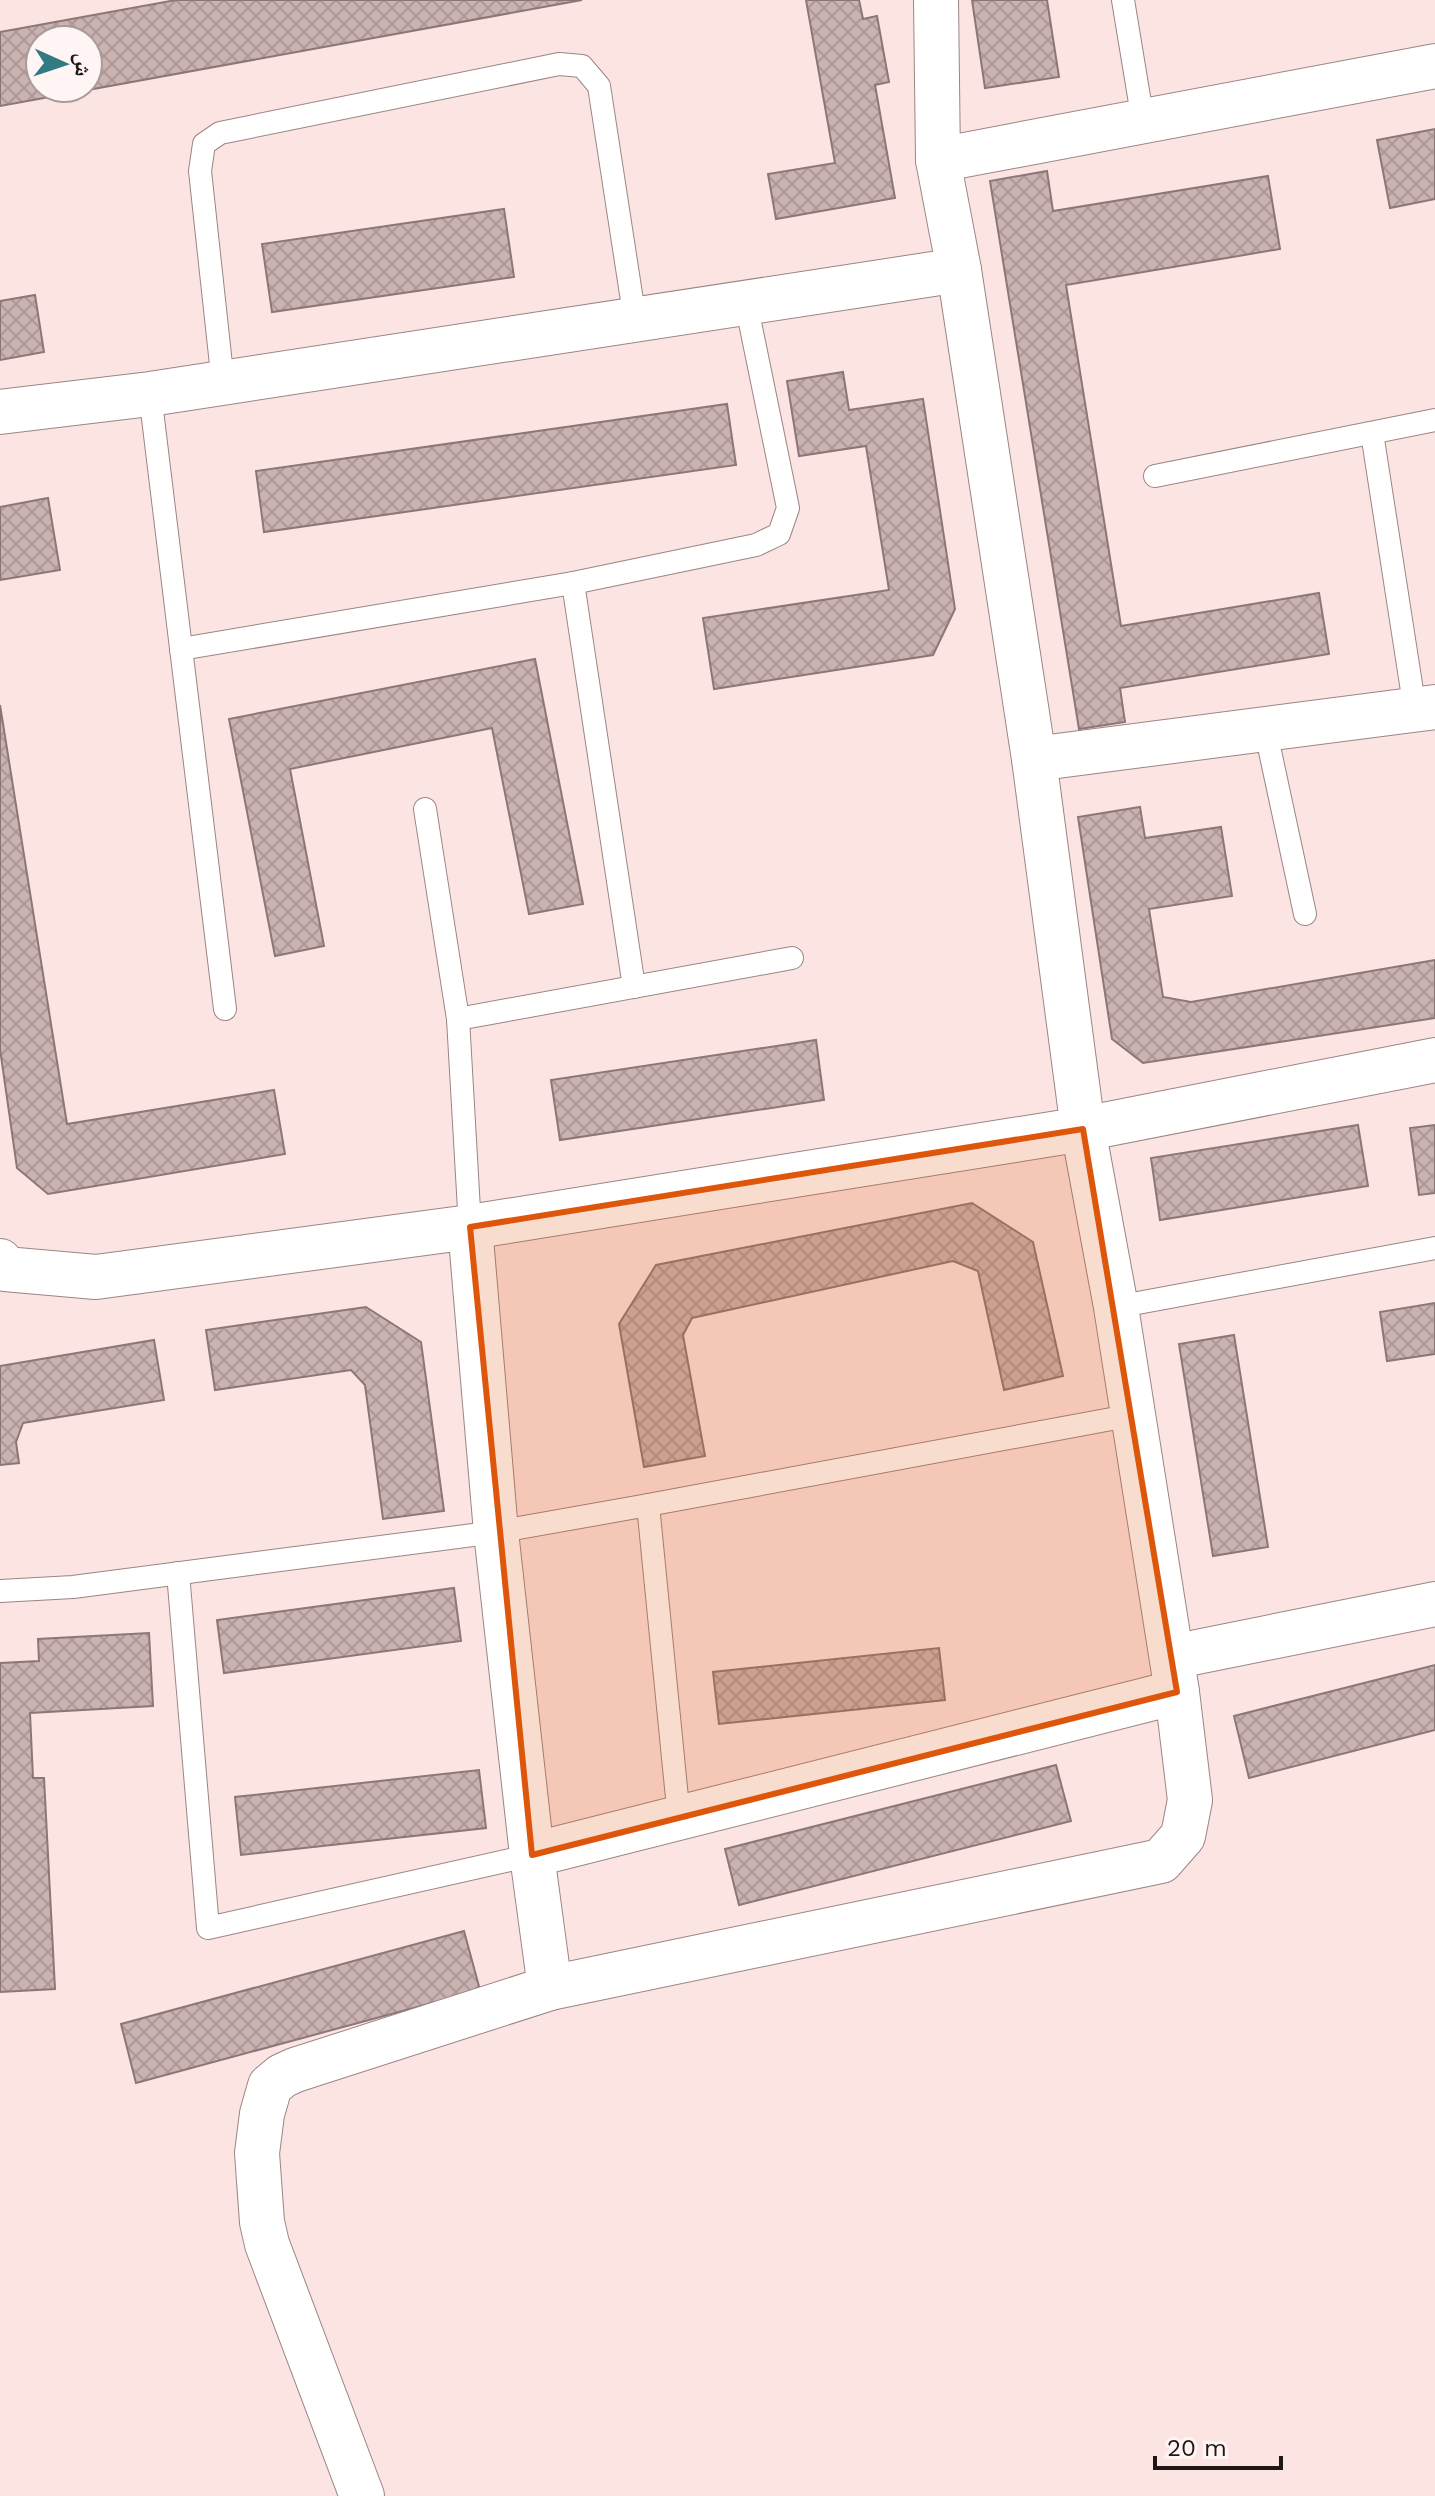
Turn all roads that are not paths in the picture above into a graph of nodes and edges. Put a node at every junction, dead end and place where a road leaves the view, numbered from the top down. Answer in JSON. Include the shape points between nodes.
{"nodes":[{"id":1,"x":936,"y":0,"type":"edge"},
{"id":2,"x":1123,"y":0,"type":"edge"},
{"id":3,"x":1435,"y":66,"type":"edge"},
{"id":4,"x":1143,"y":121,"type":"junction"},
{"id":5,"x":938,"y":160,"type":"junction"},
{"id":6,"x":959,"y":270,"type":"junction"},
{"id":7,"x":746,"y":303,"type":"junction"},
{"id":8,"x":635,"y":320,"type":"junction"},
{"id":9,"x":223,"y":383,"type":"junction"},
{"id":10,"x":150,"y":394,"type":"junction"},
{"id":11,"x":0,"y":412,"type":"edge"},
{"id":12,"x":1435,"y":420,"type":"edge"},
{"id":13,"x":1372,"y":433,"type":"junction"},
{"id":14,"x":1155,"y":476,"type":"dead end"},
{"id":15,"x":573,"y":583,"type":"junction"},
{"id":16,"x":181,"y":649,"type":"junction"},
{"id":17,"x":1425,"y":708,"type":"edge"},
{"id":18,"x":1265,"y":728,"type":"junction"},
{"id":19,"x":1034,"y":759,"type":"junction"},
{"id":20,"x":425,"y":809,"type":"dead end"},
{"id":21,"x":1305,"y":914,"type":"dead end"},
{"id":22,"x":792,"y":958,"type":"dead end"},
{"id":23,"x":634,"y":987,"type":"junction"},
{"id":24,"x":225,"y":1009,"type":"dead end"},
{"id":25,"x":458,"y":1019,"type":"junction"},
{"id":26,"x":1435,"y":1060,"type":"edge"},
{"id":27,"x":1083,"y":1129,"type":"junction"},
{"id":28,"x":470,"y":1227,"type":"junction"},
{"id":29,"x":1435,"y":1248,"type":"edge"},
{"id":30,"x":0,"y":1261,"type":"edge"},
{"id":31,"x":1116,"y":1307,"type":"junction"},
{"id":32,"x":1133,"y":1415,"type":"junction"},
{"id":33,"x":648,"y":1505,"type":"junction"},
{"id":34,"x":496,"y":1532,"type":"junction"},
{"id":35,"x":178,"y":1573,"type":"junction"},
{"id":36,"x":0,"y":1591,"type":"edge"},
{"id":37,"x":1435,"y":1604,"type":"edge"},
{"id":38,"x":1174,"y":1675,"type":"junction"},
{"id":39,"x":679,"y":1818,"type":"junction"},
{"id":40,"x":532,"y":1855,"type":"junction"},
{"id":41,"x":550,"y":1988,"type":"junction"},
{"id":42,"x":362,"y":2496,"type":"edge"}],
"edges":[{"from":1,"to":5,"type":"street"},
{"from":2,"to":4,"type":"lane"},
{"from":3,"to":4,"type":"street"},
{"from":4,"to":5,"type":"street"},
{"from":5,"to":6,"type":"street"},
{"from":6,"to":7,"type":"street"},
{"from":6,"to":19,"type":"street"},
{"from":7,"to":8,"type":"street"},
{"from":7,"to":15,"type":"lane","via":[[788,508],[779,534],[756,545]]},
{"from":8,"to":9,"type":"street"},
{"from":8,"to":9,"type":"lane","via":[[599,86],[582,66],[559,64],[220,133],[204,144],[200,171]]},
{"from":9,"to":10,"type":"street"},
{"from":10,"to":11,"type":"street"},
{"from":10,"to":16,"type":"lane"},
{"from":12,"to":13,"type":"lane"},
{"from":13,"to":14,"type":"lane"},
{"from":13,"to":17,"type":"lane"},
{"from":15,"to":16,"type":"lane"},
{"from":15,"to":23,"type":"lane"},
{"from":16,"to":24,"type":"lane"},
{"from":17,"to":18,"type":"street"},
{"from":18,"to":19,"type":"street"},
{"from":18,"to":21,"type":"lane"},
{"from":19,"to":27,"type":"street"},
{"from":20,"to":25,"type":"lane"},
{"from":22,"to":23,"type":"lane"},
{"from":23,"to":25,"type":"lane"},
{"from":25,"to":28,"type":"lane"},
{"from":26,"to":27,"type":"street"},
{"from":27,"to":28,"type":"street"},
{"from":27,"to":31,"type":"street"},
{"from":28,"to":30,"type":"street","via":[[96,1277],[5,1269]]},
{"from":28,"to":34,"type":"street"},
{"from":29,"to":31,"type":"lane"},
{"from":31,"to":32,"type":"street"},
{"from":32,"to":33,"type":"lane"},
{"from":32,"to":38,"type":"street"},
{"from":33,"to":34,"type":"lane"},
{"from":33,"to":39,"type":"lane"},
{"from":34,"to":35,"type":"lane"},
{"from":34,"to":40,"type":"street"},
{"from":35,"to":36,"type":"lane"},
{"from":35,"to":40,"type":"lane","via":[[208,1928]]},
{"from":37,"to":38,"type":"street"},
{"from":38,"to":39,"type":"street"},
{"from":38,"to":41,"type":"street","via":[[1190,1800],[1183,1836],[1161,1861]]},
{"from":39,"to":40,"type":"street"},
{"from":40,"to":41,"type":"street"},
{"from":41,"to":42,"type":"street","via":[[295,2070],[270,2086],[265,2098],[257,2153],[267,2244]]}]}
